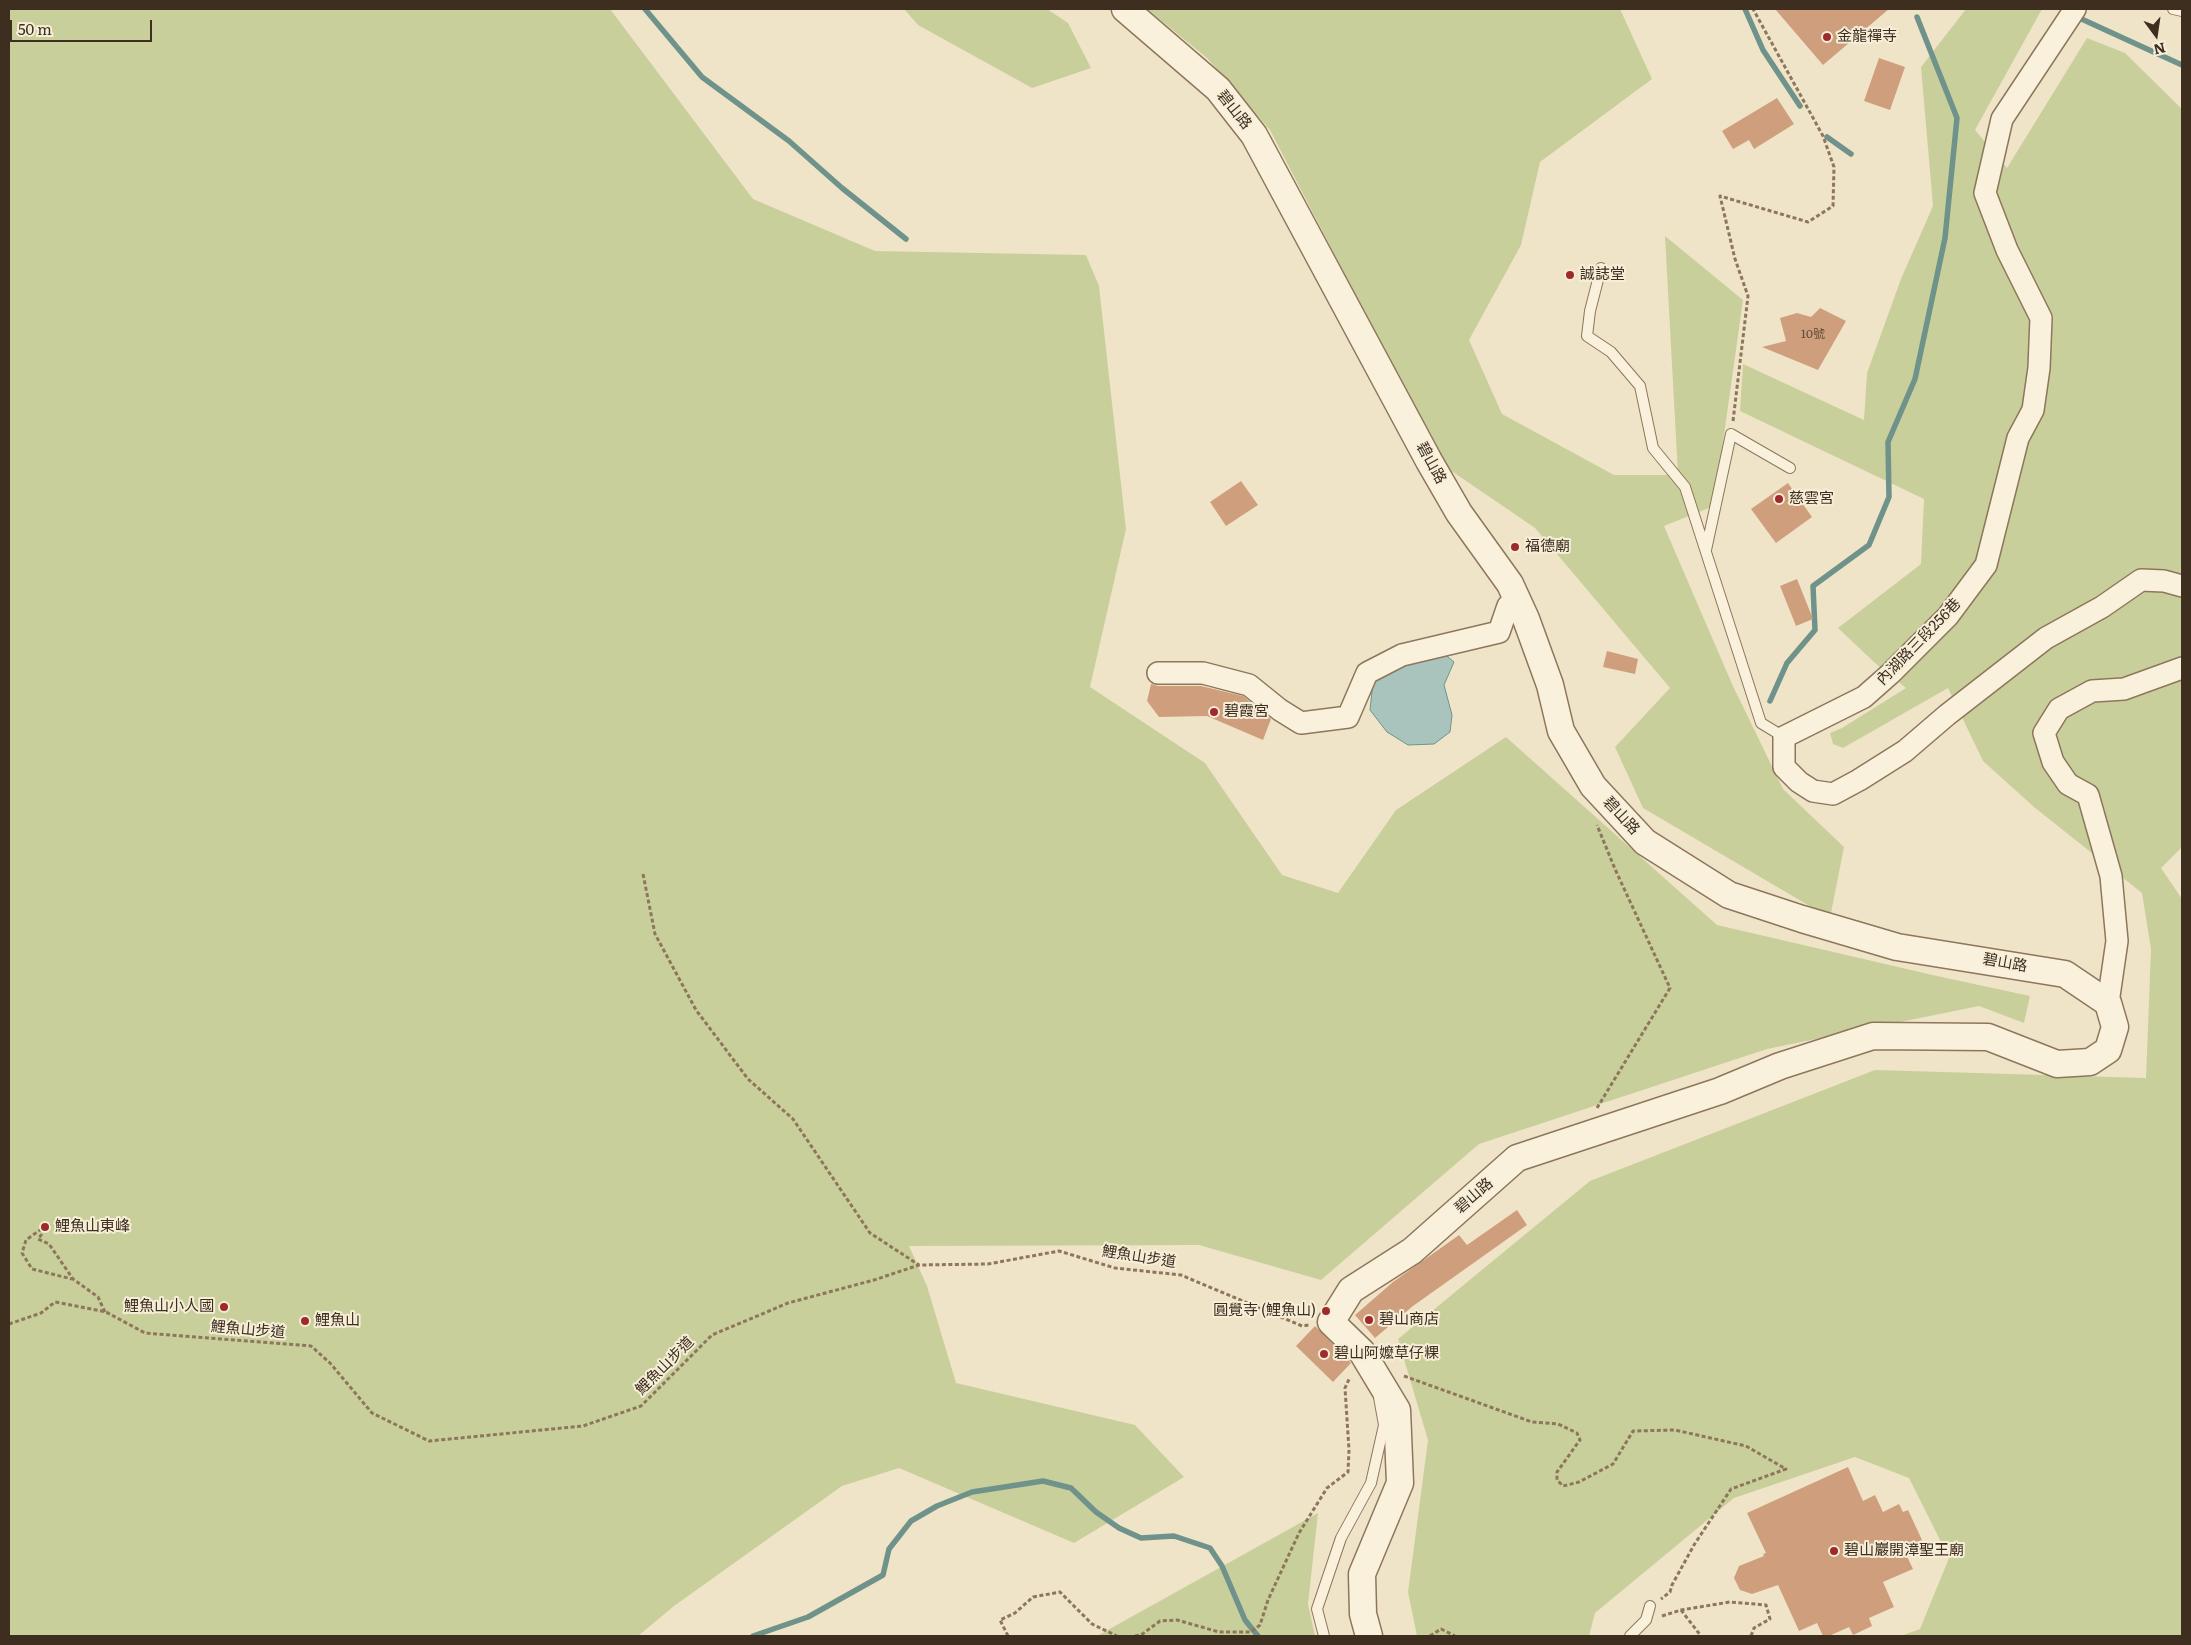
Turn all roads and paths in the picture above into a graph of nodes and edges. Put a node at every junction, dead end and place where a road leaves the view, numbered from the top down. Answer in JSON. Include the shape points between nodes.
{"nodes":[{"id":1,"x":1125,"y":9,"type":"edge"},
{"id":2,"x":1753,"y":9,"type":"edge"},
{"id":3,"x":2075,"y":9,"type":"edge"},
{"id":4,"x":2173,"y":9,"type":"edge"},
{"id":5,"x":2182,"y":11,"type":"edge"},
{"id":6,"x":1601,"y":268,"type":"dead end"},
{"id":7,"x":1731,"y":434,"type":"junction"},
{"id":8,"x":1790,"y":468,"type":"dead end"},
{"id":9,"x":1706,"y":551,"type":"junction"},
{"id":10,"x":2182,"y":586,"type":"edge"},
{"id":11,"x":1516,"y":598,"type":"junction"},
{"id":12,"x":2182,"y":668,"type":"edge"},
{"id":13,"x":1158,"y":673,"type":"dead end"},
{"id":14,"x":1784,"y":737,"type":"junction"},
{"id":15,"x":643,"y":874,"type":"dead end"},
{"id":16,"x":1627,"y":896,"type":"dead end"},
{"id":17,"x":2108,"y":1003,"type":"junction"},
{"id":18,"x":1579,"y":1138,"type":"junction"},
{"id":19,"x":919,"y":1265,"type":"junction"},
{"id":20,"x":73,"y":1280,"type":"junction"},
{"id":21,"x":106,"y":1312,"type":"junction"},
{"id":22,"x":1331,"y":1322,"type":"junction"},
{"id":23,"x":9,"y":1324,"type":"edge"},
{"id":24,"x":1369,"y":1363,"type":"junction"},
{"id":25,"x":1670,"y":1592,"type":"dead end"},
{"id":26,"x":1650,"y":1606,"type":"dead end"},
{"id":27,"x":1681,"y":1610,"type":"junction"},
{"id":28,"x":1660,"y":1617,"type":"dead end"},
{"id":29,"x":1008,"y":1636,"type":"edge"},
{"id":30,"x":1117,"y":1636,"type":"edge"},
{"id":31,"x":1135,"y":1636,"type":"edge"},
{"id":32,"x":1324,"y":1636,"type":"edge"},
{"id":33,"x":1369,"y":1636,"type":"edge"},
{"id":34,"x":1430,"y":1636,"type":"edge"},
{"id":35,"x":1455,"y":1636,"type":"edge"},
{"id":36,"x":1630,"y":1636,"type":"edge"},
{"id":37,"x":1700,"y":1636,"type":"edge"},
{"id":38,"x":1751,"y":1636,"type":"edge"}],
"edges":[{"from":1,"to":11,"type":"street","name":"碧山路","via":[[1218,89],[1254,135],[1429,461],[1459,513],[1510,584]]},
{"from":2,"to":7,"type":"path","via":[[1823,136],[1834,168],[1833,206],[1808,222],[1720,196],[1735,260],[1748,296]]},
{"from":3,"to":14,"type":"street","name":"內湖路三段256巷","via":[[2002,119],[1985,193],[2006,250],[2041,318],[2039,368],[2032,410],[2018,438],[1986,565],[1948,616],[1864,697]]},
{"from":4,"to":5,"type":"lane"},
{"from":6,"to":9,"type":"lane","via":[[1587,336],[1611,352],[1640,386],[1653,448],[1686,488]]},
{"from":7,"to":8,"type":"lane"},
{"from":7,"to":9,"type":"lane"},
{"from":9,"to":14,"type":"lane","via":[[1761,723]]},
{"from":10,"to":14,"type":"street","via":[[2141,580],[2102,607],[2046,638],[1905,751],[1833,794],[1813,791],[1784,767]]},
{"from":11,"to":13,"type":"street","via":[[1508,606],[1499,632],[1402,655],[1367,673],[1348,717],[1301,723],[1249,685],[1203,673]]},
{"from":11,"to":17,"type":"street","name":"碧山路","via":[[1550,685],[1561,732],[1593,786],[1645,842],[1728,895],[1898,947],[2065,974]]},
{"from":12,"to":17,"type":"street","via":[[2124,689],[2092,691],[2059,709],[2044,733],[2054,762],[2068,784],[2088,795],[2111,876],[2116,941]]},
{"from":15,"to":19,"type":"path","via":[[655,934],[696,1010],[748,1079],[793,1119],[870,1233]]},
{"from":16,"to":18,"type":"path","via":[[1670,988]]},
{"from":17,"to":18,"type":"street","name":"碧山路","via":[[2115,1027],[2108,1050],[2090,1062],[2056,1064],[1988,1037],[1873,1036]]},
{"from":18,"to":22,"type":"street","name":"碧山路","via":[[1517,1158],[1412,1250],[1351,1290]]},
{"from":19,"to":21,"type":"path","name":"鯉魚山步道","via":[[788,1303],[712,1335],[641,1406],[583,1426],[429,1441],[372,1414],[330,1363],[311,1346],[145,1333]]},
{"from":19,"to":22,"type":"path","name":"鯉魚山步道","via":[[988,1264],[1059,1251],[1116,1268],[1182,1275],[1302,1326]]},
{"from":20,"to":20,"type":"path","via":[[48,1244],[38,1239],[50,1224],[26,1240],[22,1253],[32,1269]]},
{"from":20,"to":21,"type":"path","via":[[98,1297]]},
{"from":21,"to":23,"type":"path","name":"鯉魚山步道","via":[[55,1302],[41,1313]]},
{"from":22,"to":24,"type":"street"},
{"from":24,"to":25,"type":"path","via":[[1532,1422],[1558,1424],[1577,1433],[1580,1440],[1558,1472],[1557,1480],[1563,1486],[1579,1482],[1613,1464],[1633,1431],[1675,1430],[1746,1446],[1786,1470],[1731,1489],[1694,1545]]},
{"from":24,"to":31,"type":"path","via":[[1346,1388],[1348,1472],[1327,1488],[1299,1533],[1260,1625],[1251,1632],[1219,1632],[1177,1620],[1160,1621]]},
{"from":24,"to":32,"type":"lane","via":[[1384,1425],[1371,1483],[1341,1538],[1317,1609]]},
{"from":24,"to":33,"type":"street","via":[[1397,1410],[1400,1483],[1362,1574],[1363,1614]]},
{"from":26,"to":36,"type":"lane","via":[[1646,1620]]},
{"from":27,"to":28,"type":"path"},
{"from":27,"to":37,"type":"path"},
{"from":27,"to":38,"type":"path","via":[[1730,1602],[1766,1605],[1770,1619],[1754,1628]]},
{"from":29,"to":30,"type":"path","via":[[1000,1620],[1015,1613],[1034,1597],[1060,1592],[1092,1624]]},
{"from":34,"to":35,"type":"path","via":[[1441,1629]]}]}
